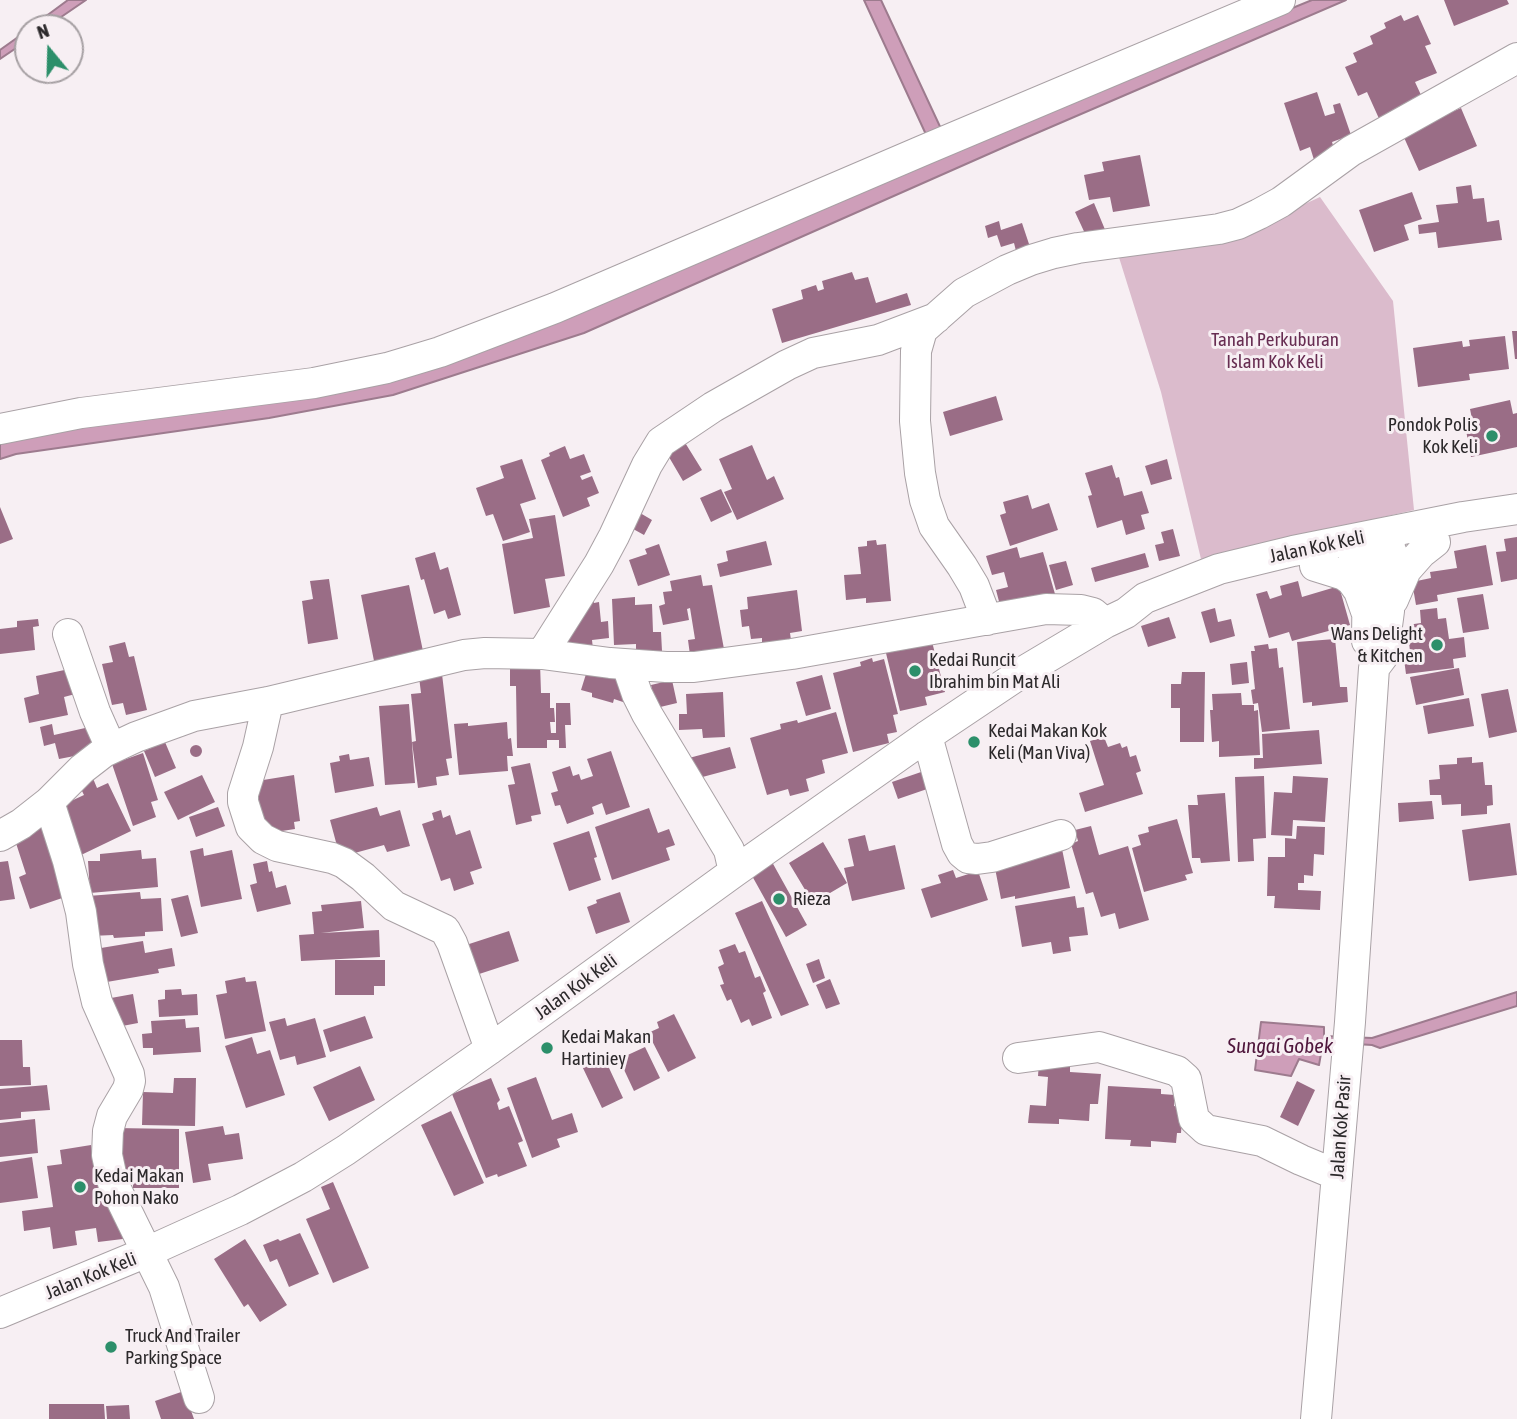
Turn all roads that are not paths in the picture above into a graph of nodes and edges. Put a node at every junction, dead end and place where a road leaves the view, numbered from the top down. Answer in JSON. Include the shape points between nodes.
{"nodes":[{"id":1,"x":1280,"y":0,"type":"edge"},
{"id":2,"x":1517,"y":58,"type":"edge"},
{"id":3,"x":936,"y":318,"type":"junction"},
{"id":4,"x":0,"y":429,"type":"edge"},
{"id":5,"x":1517,"y":509,"type":"edge"},
{"id":6,"x":1463,"y":517,"type":"junction"},
{"id":7,"x":1517,"y":529,"type":"edge"},
{"id":8,"x":1435,"y":542,"type":"junction"},
{"id":9,"x":1379,"y":552,"type":"junction"},
{"id":10,"x":1304,"y":558,"type":"junction"},
{"id":11,"x":1378,"y":617,"type":"junction"},
{"id":12,"x":1115,"y":618,"type":"junction"},
{"id":13,"x":986,"y":620,"type":"junction"},
{"id":14,"x":68,"y":634,"type":"dead end"},
{"id":15,"x":542,"y":654,"type":"junction"},
{"id":16,"x":627,"y":665,"type":"junction"},
{"id":17,"x":268,"y":702,"type":"junction"},
{"id":18,"x":927,"y":736,"type":"junction"},
{"id":19,"x":111,"y":748,"type":"junction"},
{"id":20,"x":49,"y":802,"type":"junction"},
{"id":21,"x":1060,"y":835,"type":"dead end"},
{"id":22,"x":0,"y":836,"type":"edge"},
{"id":23,"x":734,"y":872,"type":"junction"},
{"id":24,"x":490,"y":1049,"type":"junction"},
{"id":25,"x":1018,"y":1058,"type":"dead end"},
{"id":26,"x":1337,"y":1175,"type":"junction"},
{"id":27,"x":147,"y":1252,"type":"junction"},
{"id":28,"x":0,"y":1313,"type":"edge"},
{"id":29,"x":199,"y":1398,"type":"dead end"},
{"id":30,"x":1316,"y":1419,"type":"edge"}],
"edges":[{"from":1,"to":4,"type":"street","via":[[555,308],[413,361],[314,383],[81,413]]},
{"from":2,"to":3,"type":"street","via":[[1351,151],[1281,202],[1238,224],[1042,256],[971,289]]},
{"from":3,"to":13,"type":"street","via":[[922,330],[916,351],[920,473],[934,526],[974,586]]},
{"from":3,"to":15,"type":"street","via":[[878,340],[813,353],[713,407],[660,442],[599,564]]},
{"from":5,"to":6,"type":"street","name":"Jalan Kok Keli"},
{"from":6,"to":9,"type":"street","via":[[1443,529],[1386,543]]},
{"from":6,"to":10,"type":"street","name":"Jalan Kok Keli"},
{"from":7,"to":8,"type":"street","name":"Jalan Kok Keli"},
{"from":8,"to":9,"type":"street","name":"Jalan Kok Keli"},
{"from":8,"to":11,"type":"street","via":[[1406,570]]},
{"from":9,"to":10,"type":"street","name":"Jalan Kok Keli"},
{"from":9,"to":11,"type":"street","name":"Jalan Kok Pasir"},
{"from":10,"to":11,"type":"street","via":[[1351,580]]},
{"from":10,"to":12,"type":"street","name":"Jalan Kok Keli","via":[[1150,615]]},
{"from":11,"to":26,"type":"street","name":"Jalan Kok Pasir","via":[[1383,656],[1374,668]]},
{"from":12,"to":13,"type":"street","via":[[1046,609]]},
{"from":12,"to":18,"type":"street","name":"Jalan Kok Keli"},
{"from":13,"to":16,"type":"street","via":[[755,660],[694,667]]},
{"from":14,"to":19,"type":"street"},
{"from":15,"to":16,"type":"street"},
{"from":15,"to":17,"type":"street","via":[[464,655]]},
{"from":16,"to":23,"type":"street","via":[[647,714],[729,850]]},
{"from":17,"to":19,"type":"street","via":[[194,716]]},
{"from":17,"to":24,"type":"street","via":[[243,794],[251,827],[276,846],[344,863],[394,906],[444,930]]},
{"from":18,"to":21,"type":"street","via":[[957,844],[968,858],[992,857]]},
{"from":18,"to":23,"type":"street","name":"Jalan Kok Keli"},
{"from":19,"to":20,"type":"street"},
{"from":20,"to":22,"type":"street"},
{"from":20,"to":27,"type":"street","via":[[75,887],[97,1002],[129,1074],[128,1089],[112,1116],[107,1155],[113,1182]]},
{"from":23,"to":24,"type":"street","name":"Jalan Kok Keli"},
{"from":24,"to":27,"type":"street","name":"Jalan Kok Keli","via":[[303,1177]]},
{"from":25,"to":26,"type":"street","via":[[1099,1047],[1177,1071],[1186,1079],[1194,1119],[1206,1130],[1262,1140]]},
{"from":26,"to":30,"type":"street","name":"Jalan Kok Pasir"},
{"from":27,"to":28,"type":"street","name":"Jalan Kok Keli"},
{"from":27,"to":29,"type":"street","via":[[164,1287]]}]}
